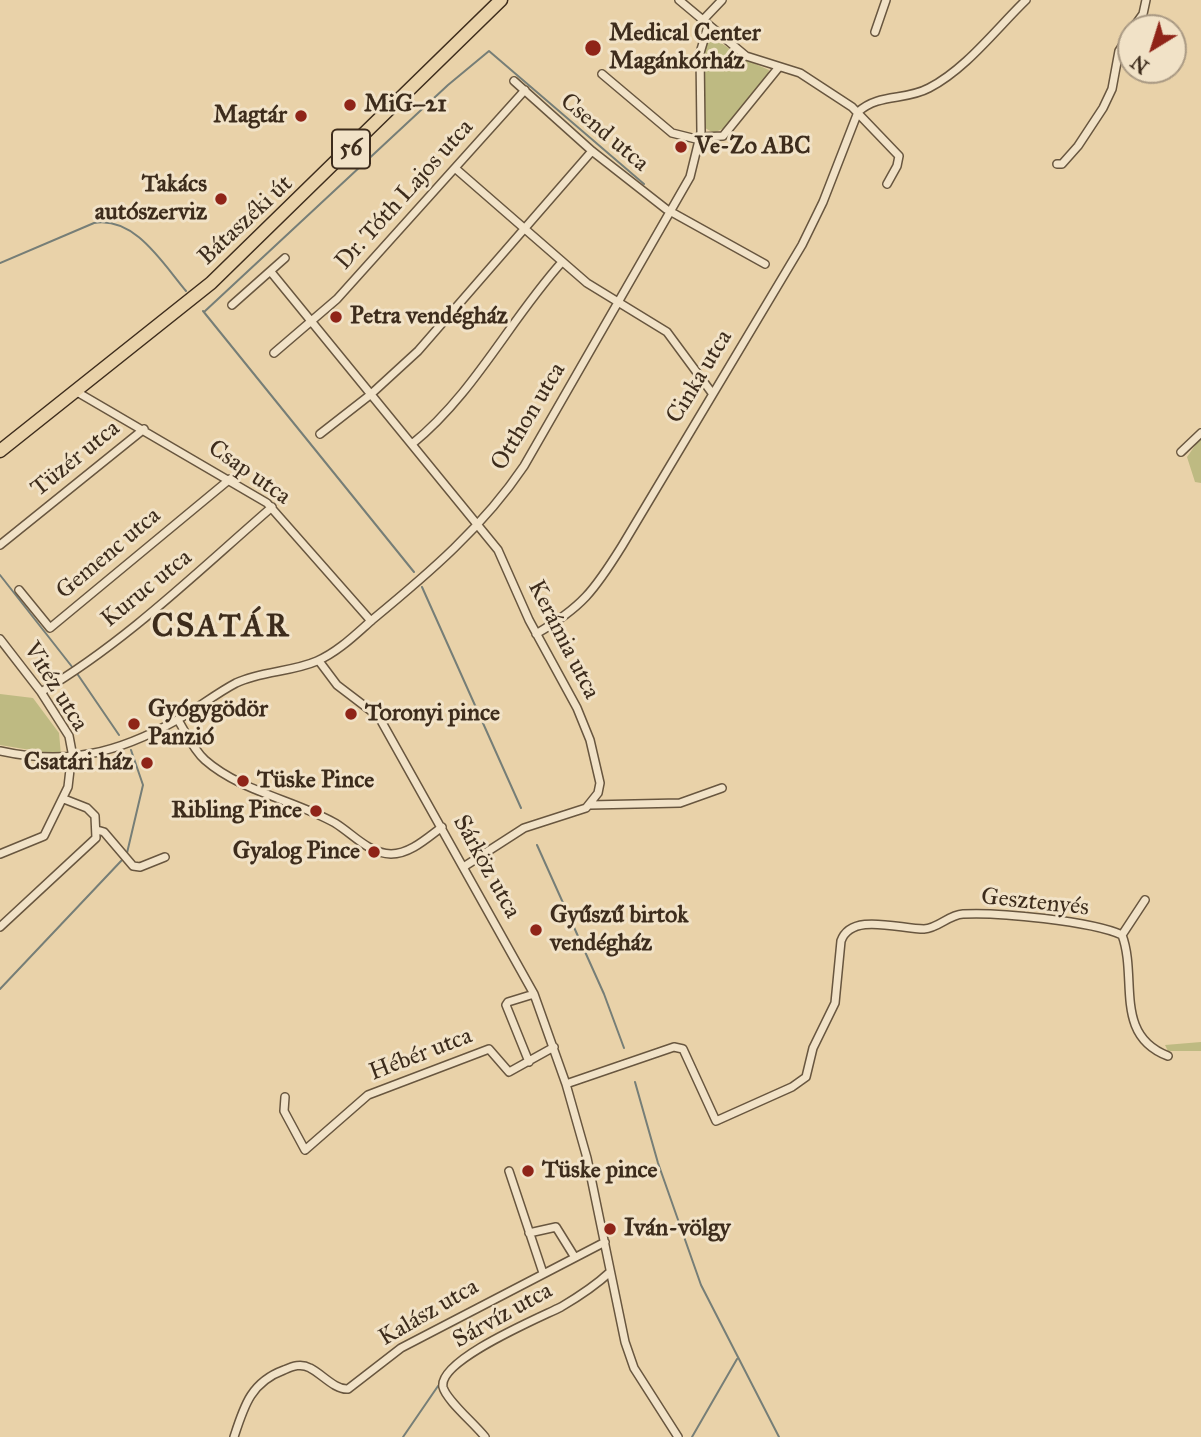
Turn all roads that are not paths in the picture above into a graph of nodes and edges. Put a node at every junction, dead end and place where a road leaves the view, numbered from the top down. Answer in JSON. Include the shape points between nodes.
{"nodes":[{"id":1,"x":501,"y":0,"type":"edge"},
{"id":2,"x":679,"y":0,"type":"edge"},
{"id":3,"x":722,"y":0,"type":"edge"},
{"id":4,"x":886,"y":0,"type":"edge"},
{"id":5,"x":1026,"y":0,"type":"edge"},
{"id":6,"x":705,"y":24,"type":"junction"},
{"id":7,"x":875,"y":32,"type":"dead end"},
{"id":8,"x":1117,"y":62,"type":"edge"},
{"id":9,"x":779,"y":67,"type":"junction"},
{"id":10,"x":603,"y":74,"type":"dead end"},
{"id":11,"x":514,"y":81,"type":"dead end"},
{"id":12,"x":525,"y":90,"type":"junction"},
{"id":13,"x":858,"y":112,"type":"junction"},
{"id":14,"x":700,"y":138,"type":"junction"},
{"id":15,"x":592,"y":151,"type":"junction"},
{"id":16,"x":1057,"y":164,"type":"dead end"},
{"id":17,"x":456,"y":169,"type":"junction"},
{"id":18,"x":887,"y":184,"type":"dead end"},
{"id":19,"x":672,"y":213,"type":"junction"},
{"id":20,"x":525,"y":230,"type":"junction"},
{"id":21,"x":285,"y":258,"type":"dead end"},
{"id":22,"x":562,"y":262,"type":"junction"},
{"id":23,"x":765,"y":264,"type":"dead end"},
{"id":24,"x":271,"y":272,"type":"junction"},
{"id":25,"x":618,"y":304,"type":"junction"},
{"id":26,"x":232,"y":305,"type":"dead end"},
{"id":27,"x":311,"y":323,"type":"junction"},
{"id":28,"x":274,"y":353,"type":"dead end"},
{"id":29,"x":77,"y":392,"type":"junction"},
{"id":30,"x":712,"y":393,"type":"junction"},
{"id":31,"x":370,"y":395,"type":"junction"},
{"id":32,"x":144,"y":429,"type":"junction"},
{"id":33,"x":1201,"y":433,"type":"edge"},
{"id":34,"x":320,"y":434,"type":"dead end"},
{"id":35,"x":412,"y":444,"type":"junction"},
{"id":36,"x":0,"y":451,"type":"edge"},
{"id":37,"x":1181,"y":452,"type":"dead end"},
{"id":38,"x":230,"y":479,"type":"junction"},
{"id":39,"x":272,"y":507,"type":"junction"},
{"id":40,"x":478,"y":526,"type":"junction"},
{"id":41,"x":0,"y":545,"type":"edge"},
{"id":42,"x":19,"y":590,"type":"dead end"},
{"id":43,"x":371,"y":621,"type":"junction"},
{"id":44,"x":536,"y":634,"type":"junction"},
{"id":45,"x":0,"y":639,"type":"edge"},
{"id":46,"x":318,"y":661,"type":"junction"},
{"id":47,"x":41,"y":692,"type":"junction"},
{"id":48,"x":178,"y":720,"type":"junction"},
{"id":49,"x":0,"y":751,"type":"edge"},
{"id":50,"x":72,"y":758,"type":"junction"},
{"id":51,"x":722,"y":788,"type":"dead end"},
{"id":52,"x":64,"y":799,"type":"junction"},
{"id":53,"x":590,"y":805,"type":"junction"},
{"id":54,"x":442,"y":827,"type":"junction"},
{"id":55,"x":97,"y":830,"type":"junction"},
{"id":56,"x":0,"y":854,"type":"edge"},
{"id":57,"x":164,"y":857,"type":"dead end"},
{"id":58,"x":465,"y":866,"type":"junction"},
{"id":59,"x":1145,"y":900,"type":"dead end"},
{"id":60,"x":0,"y":927,"type":"edge"},
{"id":61,"x":1122,"y":935,"type":"junction"},
{"id":62,"x":534,"y":994,"type":"junction"},
{"id":63,"x":554,"y":1047,"type":"junction"},
{"id":64,"x":1168,"y":1056,"type":"dead end"},
{"id":65,"x":529,"y":1062,"type":"junction"},
{"id":66,"x":566,"y":1084,"type":"junction"},
{"id":67,"x":285,"y":1097,"type":"dead end"},
{"id":68,"x":509,"y":1171,"type":"dead end"},
{"id":69,"x":529,"y":1233,"type":"junction"},
{"id":70,"x":605,"y":1242,"type":"junction"},
{"id":71,"x":574,"y":1256,"type":"junction"},
{"id":72,"x":610,"y":1272,"type":"junction"},
{"id":73,"x":543,"y":1273,"type":"junction"},
{"id":74,"x":234,"y":1437,"type":"edge"},
{"id":75,"x":485,"y":1437,"type":"edge"},
{"id":76,"x":678,"y":1437,"type":"edge"}],
"edges":[{"from":1,"to":29,"type":"main road","name":"Bátaszéki út","number":"56","via":[[286,213],[192,299]]},
{"from":2,"to":6,"type":"street"},
{"from":3,"to":6,"type":"street"},
{"from":4,"to":7,"type":"street"},
{"from":5,"to":13,"type":"street","via":[[947,77],[911,96],[869,102]]},
{"from":6,"to":9,"type":"street","via":[[746,56]]},
{"from":6,"to":14,"type":"street","name":"Otthon utca","via":[[700,52]]},
{"from":8,"to":16,"type":"street","via":[[1103,108],[1078,146]]},
{"from":9,"to":13,"type":"street","via":[[800,73]]},
{"from":9,"to":14,"type":"street","via":[[723,136]]},
{"from":10,"to":14,"type":"street","name":"Csend utca","via":[[673,132]]},
{"from":11,"to":12,"type":"street","name":"Csend utca"},
{"from":12,"to":15,"type":"street","name":"Csend utca"},
{"from":12,"to":17,"type":"street","name":"Dr. Tóth Lajos utca"},
{"from":13,"to":18,"type":"street","via":[[899,156]]},
{"from":13,"to":30,"type":"street","name":"Cinka utca","via":[[802,246]]},
{"from":14,"to":19,"type":"street","name":"Otthon utca","via":[[690,177]]},
{"from":15,"to":19,"type":"street","name":"Csend utca"},
{"from":15,"to":20,"type":"street"},
{"from":17,"to":20,"type":"street"},
{"from":17,"to":27,"type":"street","name":"Dr. Tóth Lajos utca"},
{"from":19,"to":23,"type":"street","name":"Csend utca"},
{"from":19,"to":25,"type":"street","name":"Otthon utca"},
{"from":20,"to":22,"type":"street"},
{"from":20,"to":31,"type":"street","via":[[418,351]]},
{"from":21,"to":24,"type":"street"},
{"from":22,"to":25,"type":"street"},
{"from":22,"to":35,"type":"street","via":[[530,298],[463,395],[441,421]]},
{"from":24,"to":26,"type":"street"},
{"from":24,"to":27,"type":"street","name":"Kerámia utca"},
{"from":25,"to":30,"type":"street","via":[[667,332]]},
{"from":25,"to":40,"type":"street","name":"Otthon utca","via":[[523,466]]},
{"from":27,"to":28,"type":"street"},
{"from":27,"to":31,"type":"street","name":"Kerámia utca"},
{"from":29,"to":32,"type":"street","name":"Csap utca"},
{"from":29,"to":36,"type":"main road","name":"Bátaszéki út","number":"56"},
{"from":30,"to":44,"type":"street","name":"Cinka utca","via":[[593,592]]},
{"from":31,"to":34,"type":"street"},
{"from":31,"to":35,"type":"street","name":"Kerámia utca"},
{"from":32,"to":38,"type":"street","name":"Csap utca"},
{"from":32,"to":41,"type":"street","name":"Tüzér utca"},
{"from":33,"to":37,"type":"street"},
{"from":35,"to":40,"type":"street","name":"Kerámia utca"},
{"from":38,"to":39,"type":"street","name":"Csap utca"},
{"from":38,"to":42,"type":"street","name":"Gemenc utca","via":[[50,628]]},
{"from":39,"to":43,"type":"street","name":"Csap utca"},
{"from":39,"to":47,"type":"street","name":"Kuruc utca","via":[[80,667]]},
{"from":40,"to":43,"type":"street","name":"Otthon utca"},
{"from":40,"to":44,"type":"street","name":"Kerámia utca","via":[[498,551]]},
{"from":43,"to":46,"type":"street","name":"Otthon utca"},
{"from":44,"to":53,"type":"street","name":"Kerámia utca","via":[[590,740],[600,783]]},
{"from":45,"to":47,"type":"street","name":"Vitéz utca"},
{"from":46,"to":48,"type":"street","via":[[237,683]]},
{"from":46,"to":54,"type":"street","name":"Sárköz utca","via":[[337,685],[379,718]]},
{"from":47,"to":50,"type":"street","name":"Vitéz utca","via":[[69,736]]},
{"from":48,"to":50,"type":"street","via":[[117,748]]},
{"from":48,"to":54,"type":"street","via":[[204,759],[216,768],[316,814],[378,851],[392,854],[409,849]]},
{"from":49,"to":50,"type":"street"},
{"from":50,"to":52,"type":"street"},
{"from":51,"to":53,"type":"street","via":[[680,803]]},
{"from":52,"to":55,"type":"street","via":[[88,808]]},
{"from":52,"to":56,"type":"street","via":[[44,836]]},
{"from":53,"to":58,"type":"street","via":[[524,828]]},
{"from":54,"to":58,"type":"street","name":"Sárköz utca"},
{"from":55,"to":57,"type":"street","via":[[104,832],[133,866]]},
{"from":55,"to":60,"type":"street","via":[[87,848]]},
{"from":58,"to":62,"type":"street","name":"Sárköz utca"},
{"from":59,"to":61,"type":"street"},
{"from":61,"to":64,"type":"street","via":[[1139,1036]]},
{"from":61,"to":66,"type":"street","name":"Gesztenyés","via":[[1003,914],[962,914],[922,929],[856,925],[844,933],[841,942],[835,1003],[813,1048],[806,1077],[792,1087],[716,1121],[682,1049],[674,1047]]},
{"from":62,"to":63,"type":"street","name":"Sárköz utca"},
{"from":62,"to":65,"type":"street","via":[[506,1005]]},
{"from":63,"to":65,"type":"street"},
{"from":63,"to":66,"type":"street","name":"Sárköz utca"},
{"from":65,"to":67,"type":"street","name":"Hébér utca","via":[[509,1072],[489,1049],[379,1091],[359,1101],[304,1150],[284,1111]]},
{"from":66,"to":70,"type":"street","name":"Sárköz utca"},
{"from":68,"to":69,"type":"street"},
{"from":69,"to":71,"type":"street","via":[[556,1227]]},
{"from":69,"to":73,"type":"street"},
{"from":70,"to":71,"type":"street","name":"Kalász utca"},
{"from":70,"to":72,"type":"street","name":"Sárköz utca"},
{"from":71,"to":73,"type":"street","name":"Kalász utca"},
{"from":72,"to":75,"type":"street","name":"Sárvíz utca","via":[[563,1306],[474,1351],[447,1372],[446,1392]]},
{"from":72,"to":76,"type":"street","name":"Sárköz utca","via":[[634,1368]]},
{"from":73,"to":74,"type":"street","name":"Kalász utca","via":[[401,1348],[348,1390],[306,1366],[296,1365],[264,1378],[250,1393]]}]}
